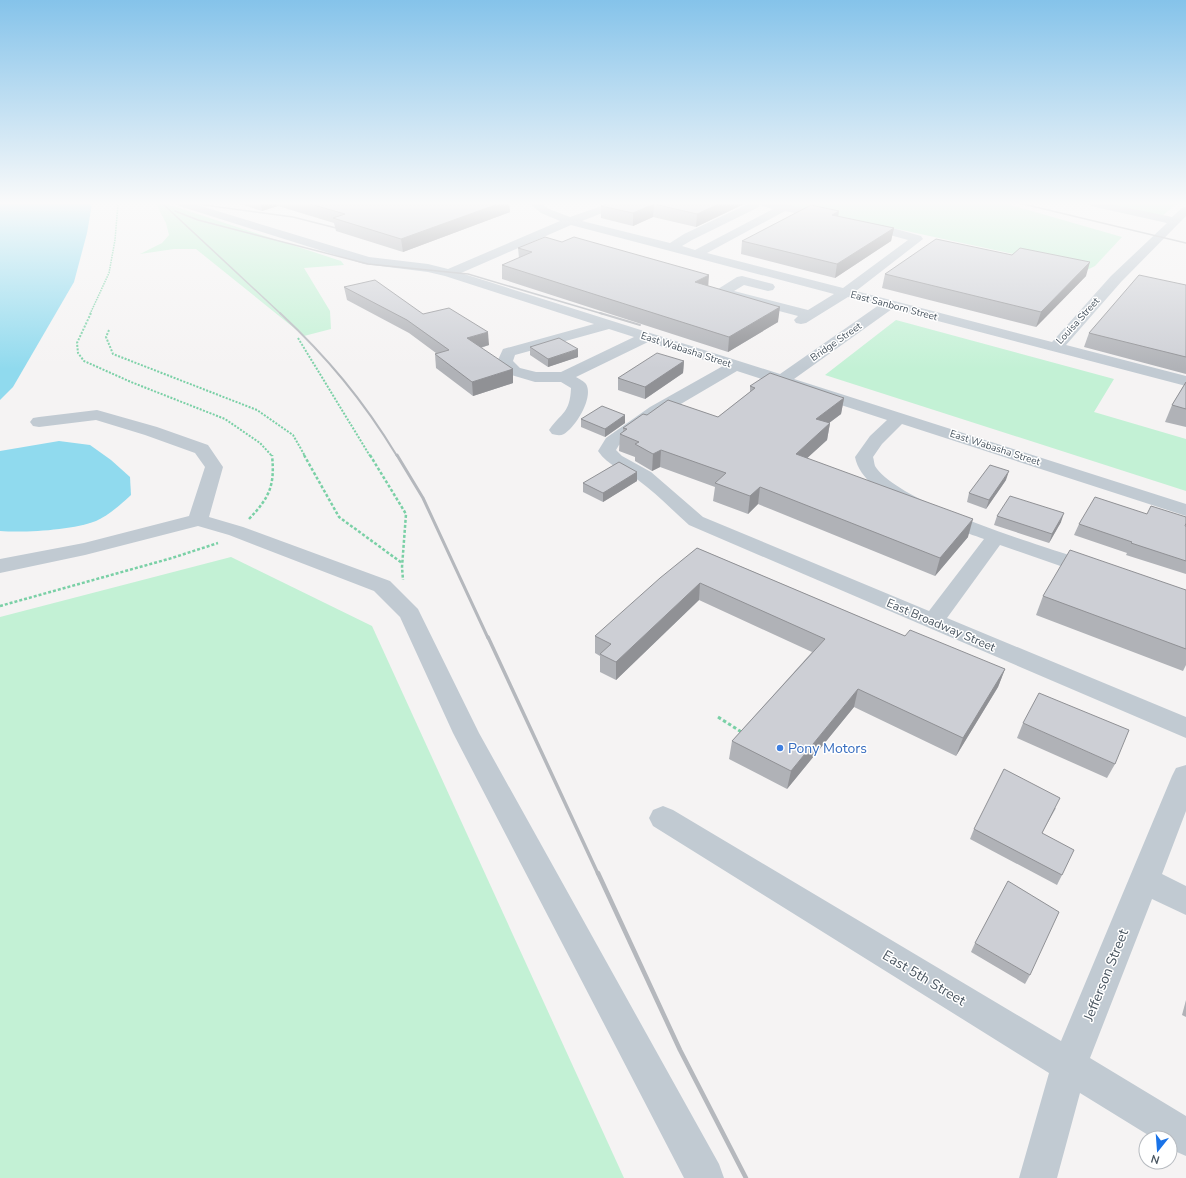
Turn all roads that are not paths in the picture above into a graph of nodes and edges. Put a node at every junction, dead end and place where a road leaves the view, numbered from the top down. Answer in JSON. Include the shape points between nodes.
{"nodes":[{"id":1,"x":361,"y":259,"type":"edge"},
{"id":2,"x":482,"y":259,"type":"edge"},
{"id":3,"x":715,"y":259,"type":"edge"},
{"id":4,"x":890,"y":259,"type":"edge"},
{"id":5,"x":1137,"y":259,"type":"edge"},
{"id":6,"x":449,"y":273,"type":"junction"},
{"id":7,"x":1116,"y":280,"type":"junction"},
{"id":8,"x":1132,"y":283,"type":"edge"},
{"id":9,"x":778,"y":290,"type":"dead end"},
{"id":10,"x":845,"y":293,"type":"junction"},
{"id":11,"x":814,"y":300,"type":"dead end"},
{"id":12,"x":829,"y":304,"type":"junction"},
{"id":13,"x":889,"y":304,"type":"junction"},
{"id":14,"x":609,"y":325,"type":"junction"},
{"id":15,"x":646,"y":337,"type":"junction"},
{"id":16,"x":1055,"y":348,"type":"junction"},
{"id":17,"x":736,"y":365,"type":"junction"},
{"id":18,"x":564,"y":377,"type":"junction"},
{"id":19,"x":782,"y":380,"type":"junction"},
{"id":20,"x":1186,"y":381,"type":"edge"},
{"id":21,"x":899,"y":418,"type":"junction"},
{"id":22,"x":39,"y":422,"type":"dead end"},
{"id":23,"x":558,"y":430,"type":"dead end"},
{"id":24,"x":1186,"y":510,"type":"edge"},
{"id":25,"x":198,"y":520,"type":"junction"},
{"id":26,"x":996,"y":537,"type":"junction"},
{"id":27,"x":0,"y":566,"type":"edge"},
{"id":28,"x":1113,"y":577,"type":"edge"},
{"id":29,"x":933,"y":622,"type":"junction"},
{"id":30,"x":1186,"y":728,"type":"edge"},
{"id":31,"x":1186,"y":776,"type":"edge"},
{"id":32,"x":663,"y":818,"type":"dead end"},
{"id":33,"x":1144,"y":880,"type":"junction"},
{"id":34,"x":1186,"y":901,"type":"edge"},
{"id":35,"x":1069,"y":1066,"type":"junction"},
{"id":36,"x":1186,"y":1137,"type":"edge"},
{"id":37,"x":705,"y":1178,"type":"edge"},
{"id":38,"x":1038,"y":1178,"type":"edge"}],
"edges":[{"from":1,"to":6,"type":"street","name":"East Wabasha Street"},
{"from":2,"to":6,"type":"street"},
{"from":3,"to":10,"type":"street","name":"East Sanborn Street"},
{"from":4,"to":10,"type":"street"},
{"from":5,"to":7,"type":"street","name":"Louisa Street"},
{"from":6,"to":14,"type":"street","name":"East Wabasha Street"},
{"from":7,"to":8,"type":"street"},
{"from":7,"to":16,"type":"street","name":"Louisa Street"},
{"from":9,"to":12,"type":"street","via":[[742,280],[723,292],[806,318]]},
{"from":10,"to":12,"type":"street"},
{"from":10,"to":13,"type":"street","name":"East Sanborn Street"},
{"from":11,"to":12,"type":"street"},
{"from":13,"to":16,"type":"street","name":"East Sanborn Street"},
{"from":13,"to":19,"type":"street","name":"Bridge Street"},
{"from":14,"to":15,"type":"street","name":"East Wabasha Street"},
{"from":14,"to":18,"type":"street","via":[[508,352],[505,362],[514,371],[536,377]]},
{"from":15,"to":17,"type":"street","name":"East Wabasha Street"},
{"from":15,"to":18,"type":"street"},
{"from":16,"to":20,"type":"street","name":"East Sanborn Street"},
{"from":17,"to":19,"type":"street","name":"East Wabasha Street"},
{"from":17,"to":29,"type":"street","name":"East Broadway Street","via":[[656,411],[612,442],[607,451],[616,460],[644,476],[696,521]]},
{"from":18,"to":23,"type":"street","via":[[579,386],[579,398],[575,413]]},
{"from":19,"to":21,"type":"street","name":"East Wabasha Street"},
{"from":21,"to":24,"type":"street","name":"East Wabasha Street"},
{"from":21,"to":26,"type":"street","via":[[876,440],[864,458],[867,468],[900,496]]},
{"from":22,"to":25,"type":"street","via":[[97,415],[202,450],[214,467]]},
{"from":25,"to":27,"type":"street","via":[[85,549]]},
{"from":25,"to":37,"type":"street","via":[[382,586],[410,614],[466,733]]},
{"from":26,"to":28,"type":"street"},
{"from":26,"to":29,"type":"street"},
{"from":29,"to":30,"type":"street","name":"East Broadway Street"},
{"from":31,"to":33,"type":"street","name":"Jefferson Street"},
{"from":32,"to":35,"type":"street","name":"East 5th Street"},
{"from":33,"to":34,"type":"street"},
{"from":33,"to":35,"type":"street","name":"Jefferson Street"},
{"from":35,"to":36,"type":"street","name":"East 5th Street"},
{"from":35,"to":38,"type":"street","name":"Jefferson Street"}]}
